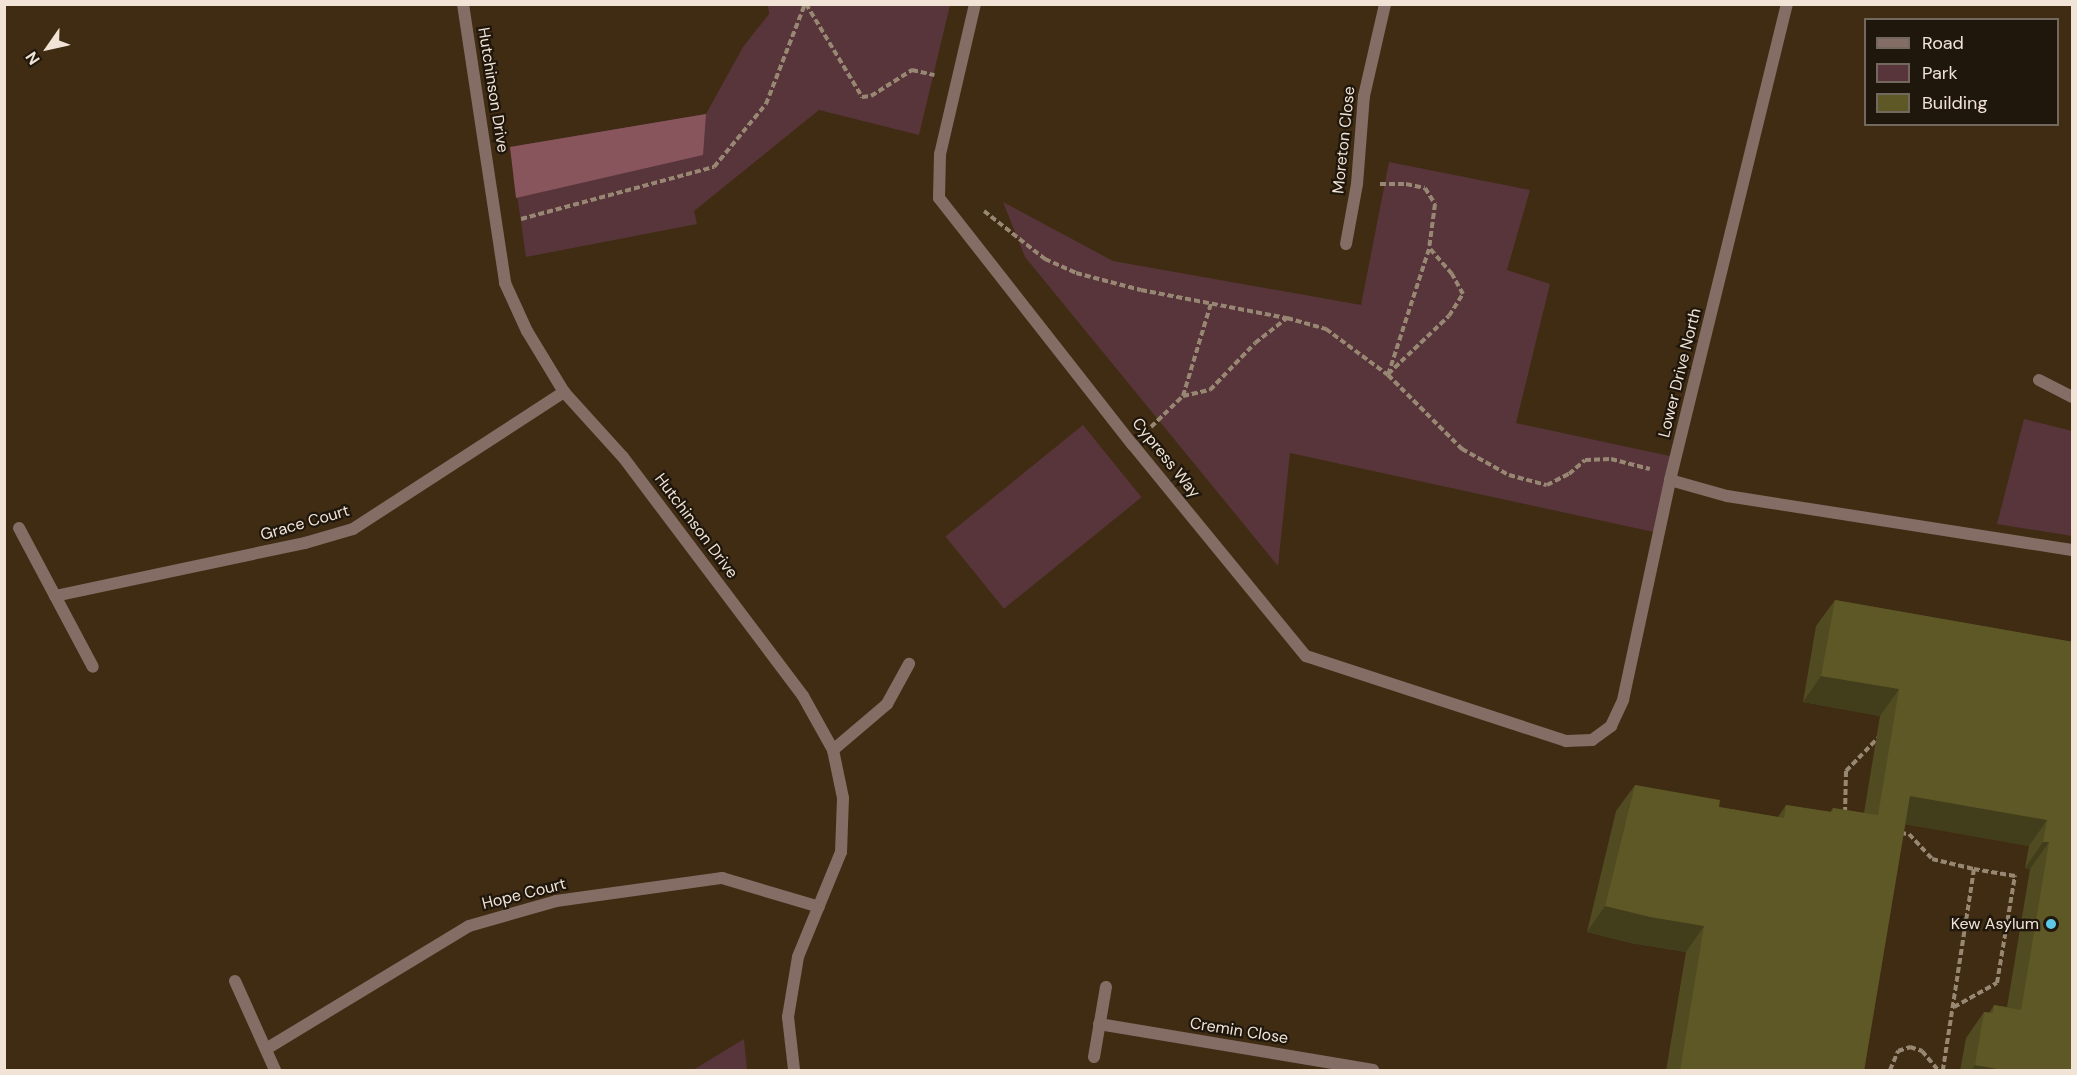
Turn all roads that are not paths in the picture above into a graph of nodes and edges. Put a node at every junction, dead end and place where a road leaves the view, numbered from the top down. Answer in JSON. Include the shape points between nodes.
{"nodes":[{"id":1,"x":463,"y":4,"type":"edge"},
{"id":2,"x":975,"y":4,"type":"edge"},
{"id":3,"x":1385,"y":4,"type":"edge"},
{"id":4,"x":1787,"y":4,"type":"edge"},
{"id":5,"x":1346,"y":244,"type":"dead end"},
{"id":6,"x":2039,"y":380,"type":"dead end"},
{"id":7,"x":564,"y":392,"type":"junction"},
{"id":8,"x":2073,"y":397,"type":"edge"},
{"id":9,"x":1671,"y":480,"type":"junction"},
{"id":10,"x":19,"y":528,"type":"dead end"},
{"id":11,"x":2073,"y":550,"type":"edge"},
{"id":12,"x":56,"y":596,"type":"junction"},
{"id":13,"x":909,"y":664,"type":"dead end"},
{"id":14,"x":93,"y":667,"type":"dead end"},
{"id":15,"x":1592,"y":740,"type":"joint"},
{"id":16,"x":833,"y":750,"type":"junction"},
{"id":17,"x":819,"y":907,"type":"junction"},
{"id":18,"x":235,"y":981,"type":"dead end"},
{"id":19,"x":1106,"y":987,"type":"dead end"},
{"id":20,"x":1100,"y":1024,"type":"junction"},
{"id":21,"x":266,"y":1049,"type":"junction"},
{"id":22,"x":1094,"y":1057,"type":"dead end"},
{"id":23,"x":275,"y":1071,"type":"edge"},
{"id":24,"x":794,"y":1071,"type":"edge"},
{"id":25,"x":1373,"y":1071,"type":"edge"}],
"edges":[{"from":1,"to":7,"type":"street","name":"Hutchinson Drive","via":[[505,283],[527,331]]},
{"from":2,"to":15,"type":"street","name":"Cypress Way","via":[[940,154],[939,198],[1133,445],[1306,656],[1566,741]]},
{"from":3,"to":5,"type":"street","name":"Moreton Close","via":[[1364,96],[1357,184]]},
{"from":4,"to":9,"type":"street","name":"Lower Drive North"},
{"from":6,"to":8,"type":"street"},
{"from":7,"to":12,"type":"street","name":"Grace Court","via":[[353,529],[305,543]]},
{"from":7,"to":16,"type":"street","name":"Hutchinson Drive","via":[[623,457],[803,696]]},
{"from":9,"to":11,"type":"street","via":[[1727,496]]},
{"from":9,"to":15,"type":"street","name":"Lower Drive North","via":[[1623,700],[1611,726]]},
{"from":10,"to":12,"type":"street"},
{"from":12,"to":14,"type":"street"},
{"from":13,"to":16,"type":"street","via":[[887,704]]},
{"from":16,"to":17,"type":"street","name":"Hutchinson Drive","via":[[843,798],[841,852]]},
{"from":17,"to":21,"type":"street","name":"Hope Court","via":[[722,878],[556,901],[469,926]]},
{"from":17,"to":24,"type":"street","name":"Hutchinson Drive","via":[[798,957],[788,1017]]},
{"from":18,"to":21,"type":"street"},
{"from":19,"to":20,"type":"street"},
{"from":20,"to":22,"type":"street"},
{"from":20,"to":25,"type":"street","name":"Cremin Close"},
{"from":21,"to":23,"type":"street"}]}
